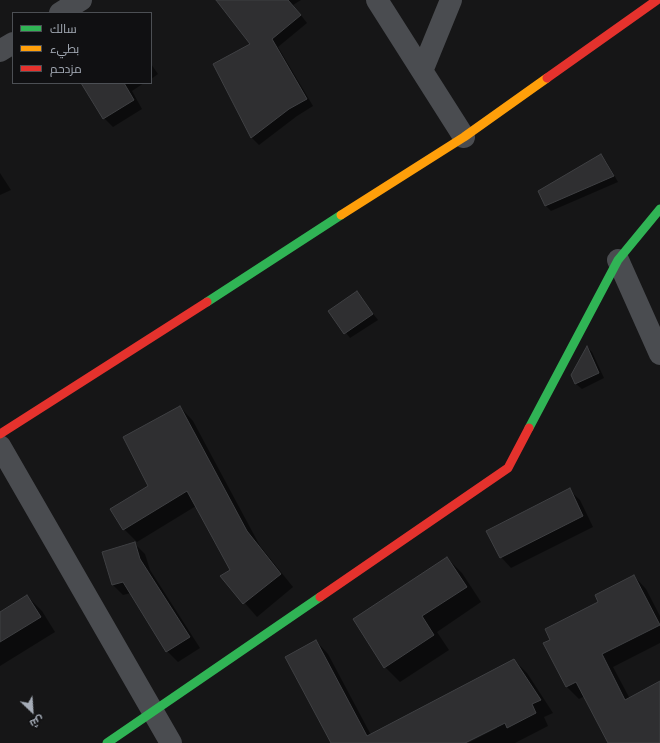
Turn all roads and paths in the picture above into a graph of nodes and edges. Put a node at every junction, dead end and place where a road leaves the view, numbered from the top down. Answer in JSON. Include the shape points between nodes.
{"nodes":[{"id":1,"x":81,"y":0,"type":"edge"},
{"id":2,"x":377,"y":0,"type":"edge"},
{"id":3,"x":451,"y":0,"type":"edge"},
{"id":4,"x":657,"y":0,"type":"edge"},
{"id":5,"x":62,"y":12,"type":"edge"},
{"id":6,"x":12,"y":44,"type":"edge"},
{"id":7,"x":0,"y":51,"type":"edge"},
{"id":8,"x":422,"y":71,"type":"junction"},
{"id":9,"x":464,"y":137,"type":"junction"},
{"id":10,"x":660,"y":209,"type":"edge"},
{"id":11,"x":618,"y":260,"type":"junction"},
{"id":12,"x":660,"y":354,"type":"edge"},
{"id":13,"x":0,"y":434,"type":"edge"},
{"id":14,"x":0,"y":446,"type":"edge"},
{"id":15,"x":153,"y":712,"type":"junction"},
{"id":16,"x":107,"y":743,"type":"edge"},
{"id":17,"x":171,"y":743,"type":"edge"}],
"edges":[{"from":1,"to":5,"type":"street"},
{"from":2,"to":8,"type":"street"},
{"from":3,"to":8,"type":"street"},
{"from":4,"to":9,"type":"street"},
{"from":6,"to":7,"type":"street"},
{"from":8,"to":9,"type":"street"},
{"from":9,"to":13,"type":"street"},
{"from":10,"to":11,"type":"street"},
{"from":11,"to":12,"type":"street"},
{"from":11,"to":15,"type":"street","via":[[508,468]]},
{"from":14,"to":15,"type":"street"},
{"from":15,"to":16,"type":"street"},
{"from":15,"to":17,"type":"street"}]}
